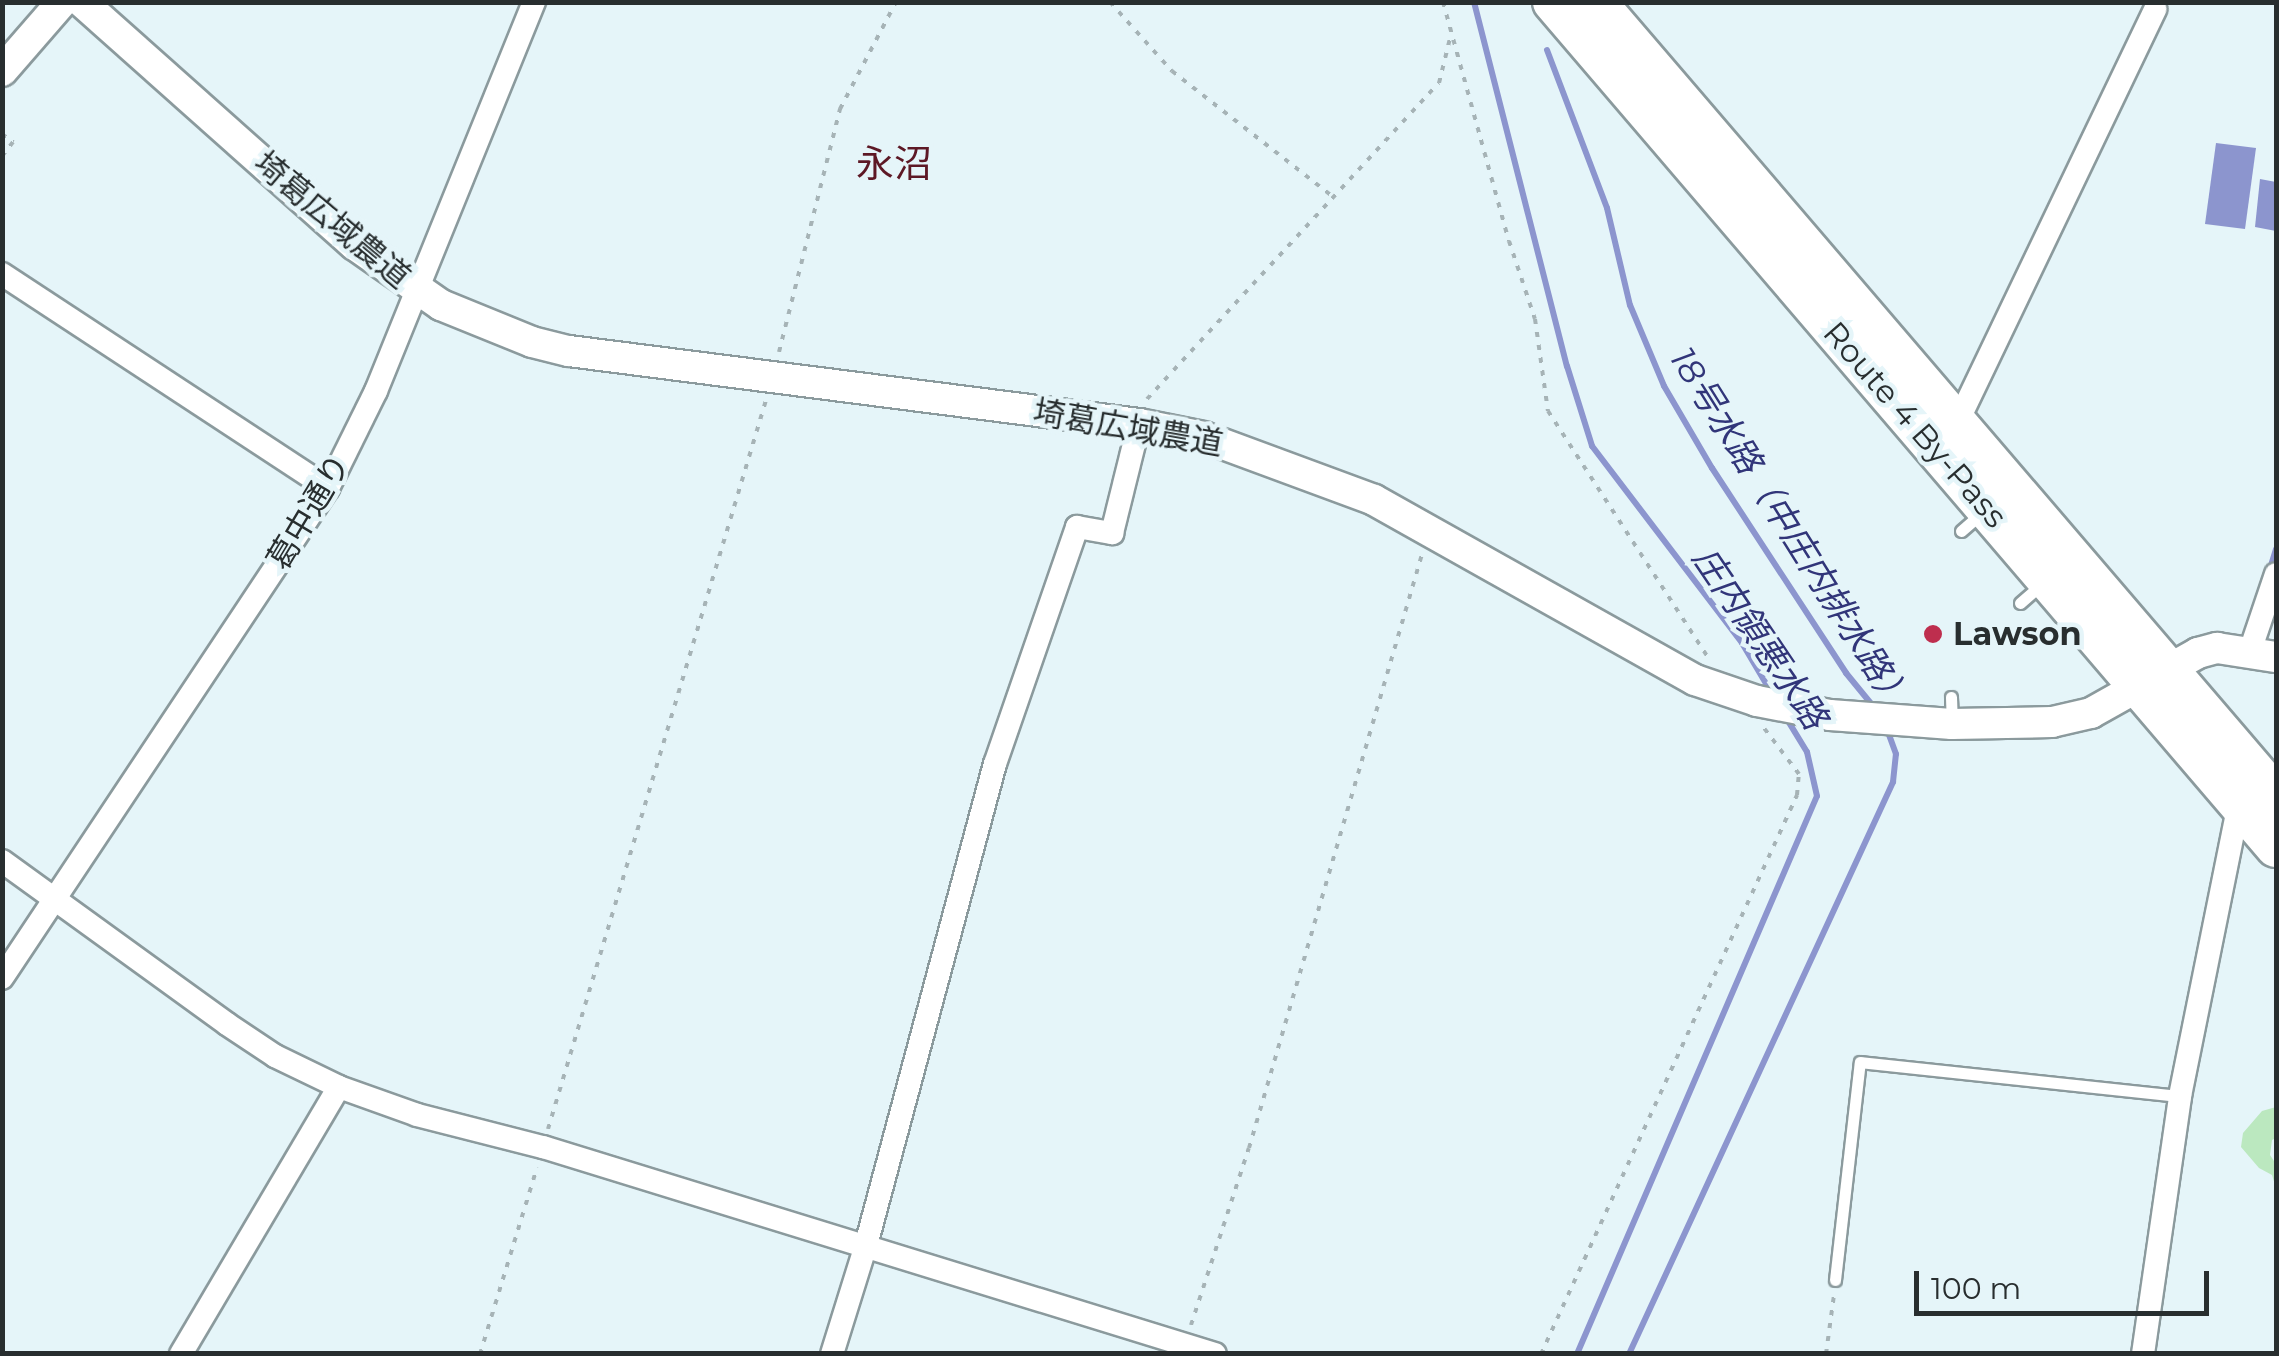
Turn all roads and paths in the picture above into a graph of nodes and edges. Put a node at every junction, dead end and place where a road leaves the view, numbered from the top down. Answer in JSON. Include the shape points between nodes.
{"nodes":[{"id":1,"x":62,"y":2,"type":"edge"},
{"id":2,"x":82,"y":2,"type":"edge"},
{"id":3,"x":534,"y":2,"type":"edge"},
{"id":4,"x":896,"y":2,"type":"edge"},
{"id":5,"x":1110,"y":2,"type":"edge"},
{"id":6,"x":1443,"y":2,"type":"edge"},
{"id":7,"x":1554,"y":2,"type":"edge"},
{"id":8,"x":2155,"y":9,"type":"dead end"},
{"id":9,"x":1610,"y":12,"type":"edge"},
{"id":10,"x":1452,"y":30,"type":"junction"},
{"id":11,"x":2,"y":71,"type":"edge"},
{"id":12,"x":2,"y":134,"type":"edge"},
{"id":13,"x":2,"y":156,"type":"edge"},
{"id":14,"x":1333,"y":196,"type":"junction"},
{"id":15,"x":2,"y":274,"type":"edge"},
{"id":16,"x":418,"y":292,"type":"junction"},
{"id":17,"x":773,"y":376,"type":"junction"},
{"id":18,"x":1958,"y":423,"type":"junction"},
{"id":19,"x":1140,"y":424,"type":"junction"},
{"id":20,"x":328,"y":488,"type":"junction"},
{"id":21,"x":1431,"y":530,"type":"junction"},
{"id":22,"x":2276,"y":574,"type":"edge"},
{"id":23,"x":2263,"y":654,"type":"edge"},
{"id":24,"x":2154,"y":678,"type":"junction"},
{"id":25,"x":1714,"y":688,"type":"junction"},
{"id":26,"x":1751,"y":700,"type":"junction"},
{"id":27,"x":2258,"y":800,"type":"edge"},
{"id":28,"x":2276,"y":848,"type":"edge"},
{"id":29,"x":2,"y":861,"type":"edge"},
{"id":30,"x":57,"y":899,"type":"junction"},
{"id":31,"x":2,"y":978,"type":"edge"},
{"id":32,"x":340,"y":1087,"type":"junction"},
{"id":33,"x":2180,"y":1096,"type":"junction"},
{"id":34,"x":543,"y":1147,"type":"junction"},
{"id":35,"x":866,"y":1245,"type":"junction"},
{"id":36,"x":1836,"y":1280,"type":"joint"},
{"id":37,"x":1184,"y":1345,"type":"junction"},
{"id":38,"x":181,"y":1354,"type":"edge"},
{"id":39,"x":480,"y":1354,"type":"edge"},
{"id":40,"x":832,"y":1354,"type":"edge"},
{"id":41,"x":1215,"y":1354,"type":"edge"},
{"id":42,"x":1540,"y":1354,"type":"edge"},
{"id":43,"x":1826,"y":1354,"type":"edge"},
{"id":44,"x":2143,"y":1354,"type":"edge"}],
"edges":[{"from":1,"to":11,"type":"street"},
{"from":2,"to":16,"type":"street","name":"埼葛広域農道","via":[[354,245]]},
{"from":3,"to":16,"type":"street","name":"葛中通り"},
{"from":4,"to":17,"type":"path","via":[[840,109]]},
{"from":5,"to":14,"type":"path","via":[[1172,71]]},
{"from":6,"to":10,"type":"path"},
{"from":7,"to":24,"type":"highway","name":"Route 4 By-Pass","via":[[2034,591]]},
{"from":8,"to":18,"type":"street"},
{"from":9,"to":18,"type":"highway","name":"Route 4 By-Pass"},
{"from":10,"to":14,"type":"path","via":[[1438,83]]},
{"from":10,"to":25,"type":"path","via":[[1535,319],[1548,412],[1719,673]]},
{"from":12,"to":13,"type":"path","via":[[13,142]]},
{"from":14,"to":19,"type":"path","via":[[1166,376],[1146,401]]},
{"from":15,"to":20,"type":"street"},
{"from":16,"to":17,"type":"street","name":"埼葛広域農道","via":[[500,331],[550,346]]},
{"from":16,"to":20,"type":"street","name":"葛中通り"},
{"from":17,"to":19,"type":"street","name":"埼葛広域農道"},
{"from":17,"to":34,"type":"path"},
{"from":18,"to":24,"type":"highway","name":"Route 4 By-Pass"},
{"from":19,"to":21,"type":"street","name":"埼葛広域農道","via":[[1204,437],[1328,479]]},
{"from":19,"to":35,"type":"street","via":[[1112,533],[1077,527],[996,764]]},
{"from":20,"to":30,"type":"street","name":"葛中通り"},
{"from":21,"to":25,"type":"street","name":"埼葛広域農道"},
{"from":21,"to":37,"type":"path","via":[[1249,1148]]},
{"from":22,"to":23,"type":"street"},
{"from":23,"to":24,"type":"street","name":"埼葛広域農道","via":[[2217,648]]},
{"from":24,"to":26,"type":"street","name":"埼葛広域農道","via":[[2080,716],[2052,722],[1952,710],[1903,722]]},
{"from":24,"to":27,"type":"highway","name":"Route 4 By-Pass"},
{"from":25,"to":26,"type":"street","name":"埼葛広域農道"},
{"from":26,"to":42,"type":"path","via":[[1799,774],[1797,795]]},
{"from":27,"to":28,"type":"highway","name":"Route 4 By-Pass"},
{"from":27,"to":33,"type":"street"},
{"from":29,"to":30,"type":"street"},
{"from":30,"to":31,"type":"street","name":"葛中通り"},
{"from":30,"to":32,"type":"street","via":[[275,1056]]},
{"from":32,"to":34,"type":"street","via":[[417,1115]]},
{"from":32,"to":38,"type":"street"},
{"from":33,"to":36,"type":"lane","via":[[1860,1062]]},
{"from":33,"to":44,"type":"street"},
{"from":34,"to":35,"type":"street"},
{"from":34,"to":39,"type":"path"},
{"from":35,"to":37,"type":"street"},
{"from":35,"to":40,"type":"street"},
{"from":36,"to":43,"type":"path"},
{"from":37,"to":41,"type":"street"}]}
